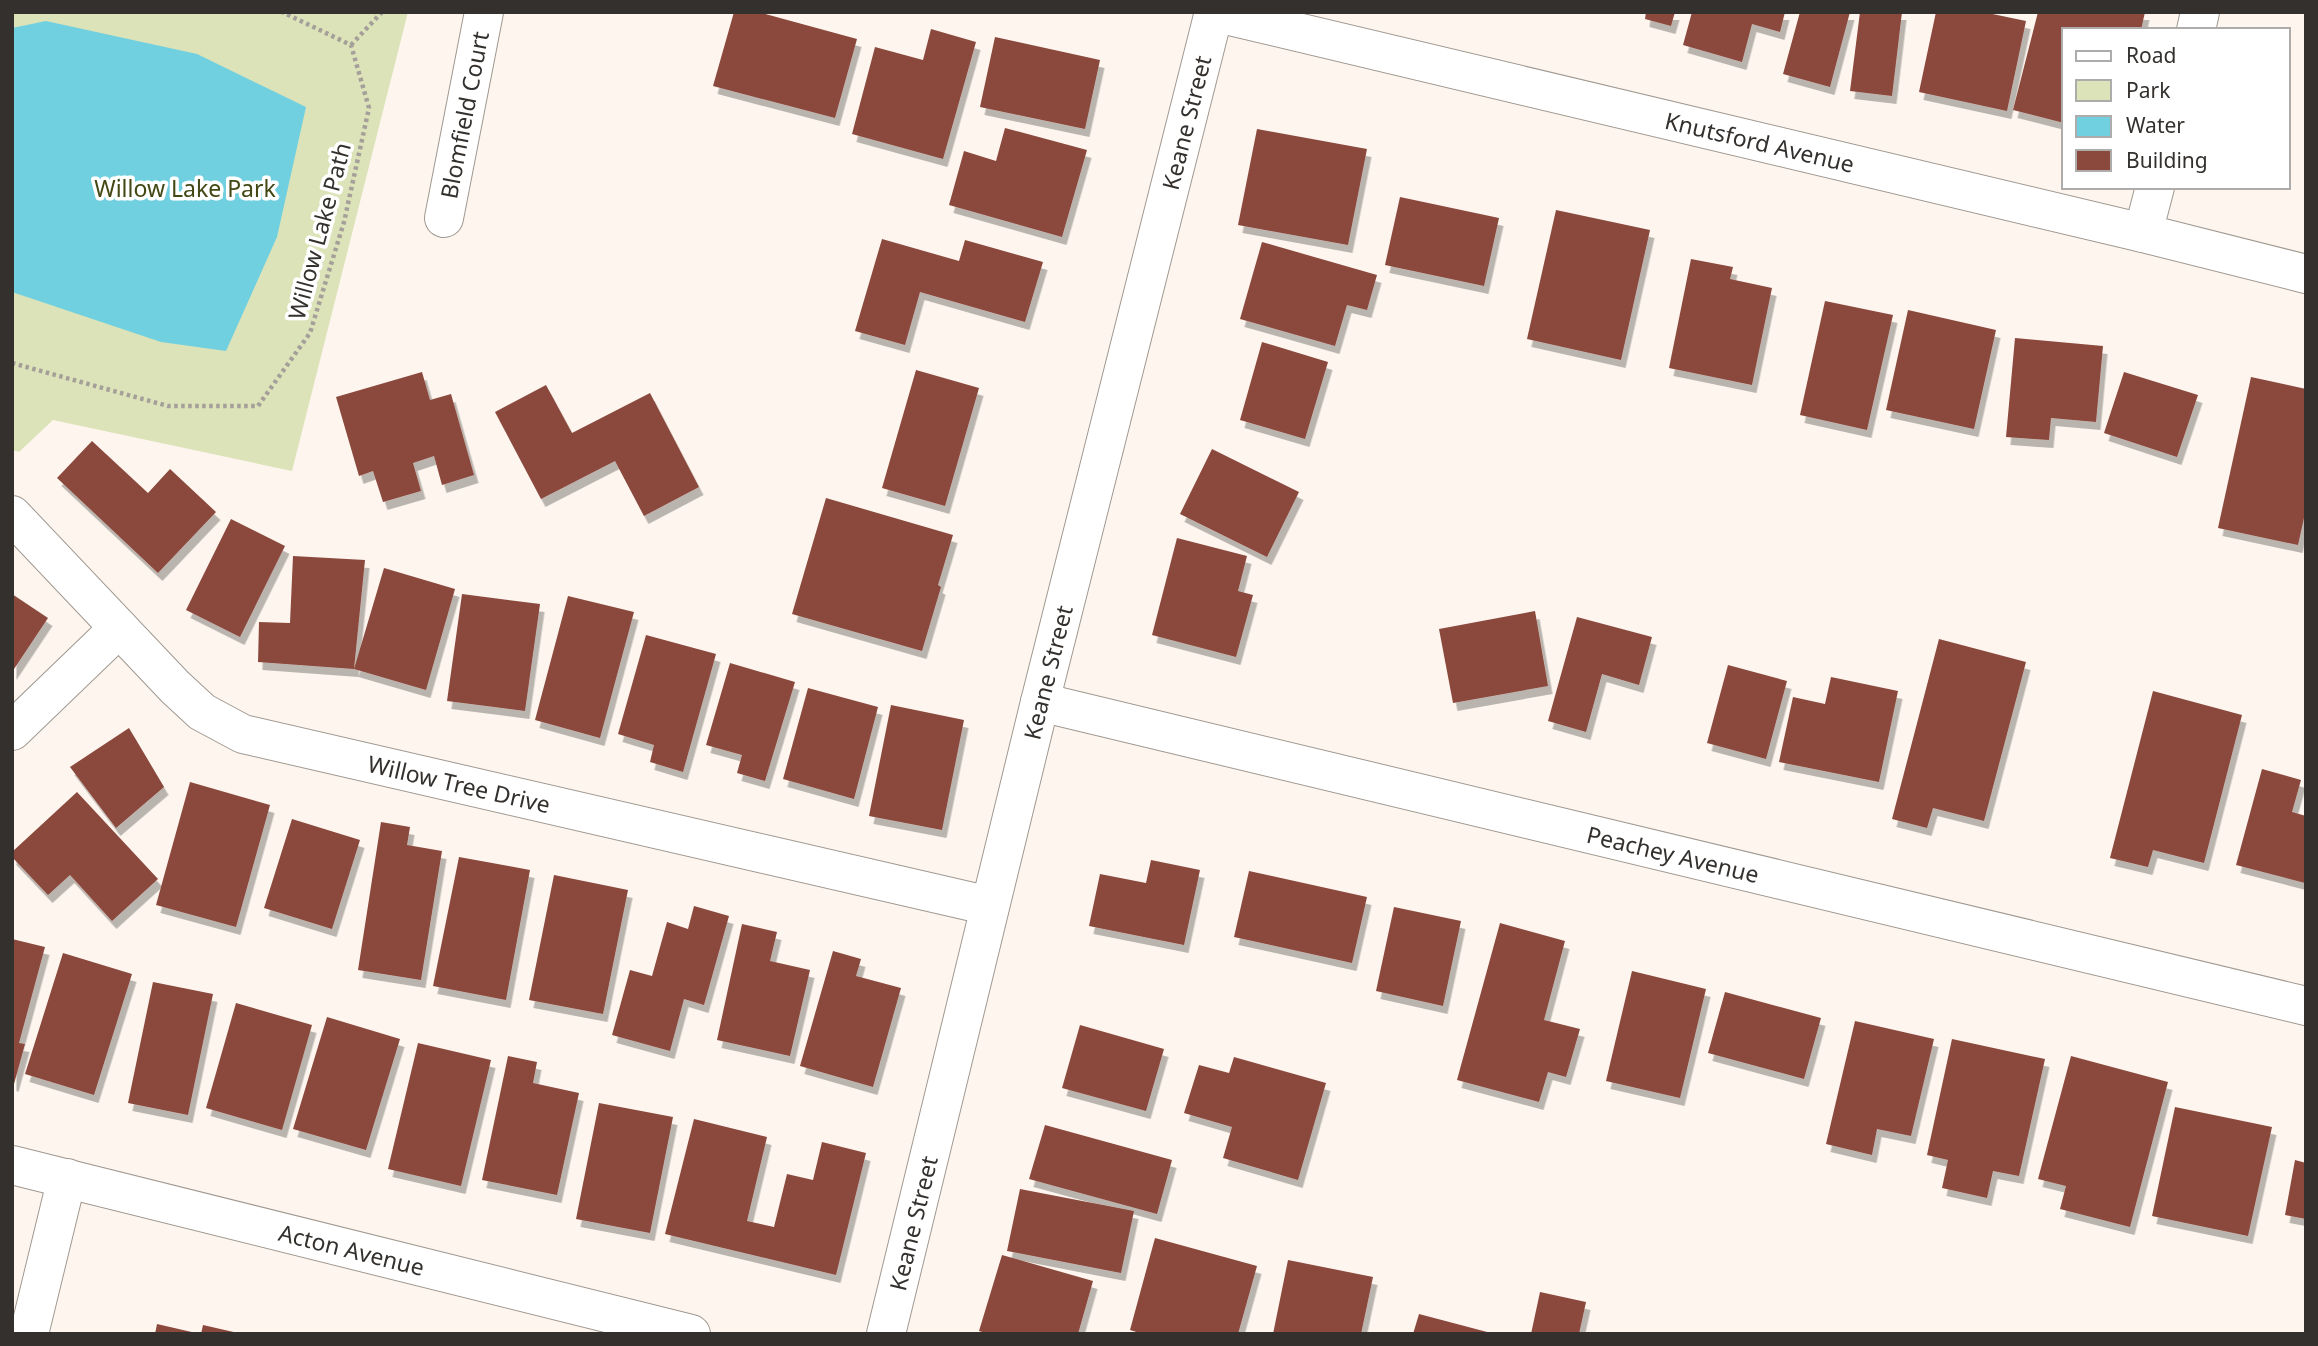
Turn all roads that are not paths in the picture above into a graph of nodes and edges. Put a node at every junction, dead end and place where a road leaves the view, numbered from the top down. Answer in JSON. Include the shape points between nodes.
{"nodes":[{"id":1,"x":484,"y":12,"type":"edge"},
{"id":2,"x":1213,"y":12,"type":"edge"},
{"id":3,"x":2154,"y":189,"type":"edge"},
{"id":4,"x":444,"y":218,"type":"dead end"},
{"id":5,"x":2143,"y":233,"type":"junction"},
{"id":6,"x":2306,"y":274,"type":"edge"},
{"id":7,"x":12,"y":514,"type":"edge"},
{"id":8,"x":119,"y":628,"type":"junction"},
{"id":9,"x":1040,"y":702,"type":"junction"},
{"id":10,"x":12,"y":731,"type":"edge"},
{"id":11,"x":990,"y":906,"type":"junction"},
{"id":12,"x":2306,"y":1006,"type":"edge"},
{"id":13,"x":12,"y":1166,"type":"edge"},
{"id":14,"x":67,"y":1178,"type":"junction"},
{"id":15,"x":29,"y":1334,"type":"edge"},
{"id":16,"x":691,"y":1334,"type":"edge"},
{"id":17,"x":886,"y":1334,"type":"edge"}],
"edges":[{"from":1,"to":4,"type":"street","name":"Blomfield Court"},
{"from":2,"to":5,"type":"street","name":"Knutsford Avenue"},
{"from":2,"to":9,"type":"street","name":"Keane Street"},
{"from":3,"to":5,"type":"street"},
{"from":5,"to":6,"type":"street","name":"Knutsford Avenue"},
{"from":7,"to":8,"type":"street","name":"Willow Tree Drive"},
{"from":8,"to":10,"type":"street"},
{"from":8,"to":11,"type":"street","name":"Willow Tree Drive","via":[[202,712],[243,734]]},
{"from":9,"to":11,"type":"street","name":"Keane Street"},
{"from":9,"to":12,"type":"street","name":"Peachey Avenue"},
{"from":11,"to":17,"type":"street","name":"Keane Street"},
{"from":13,"to":14,"type":"street","name":"Acton Avenue"},
{"from":14,"to":15,"type":"street"},
{"from":14,"to":16,"type":"street","name":"Acton Avenue"}]}
